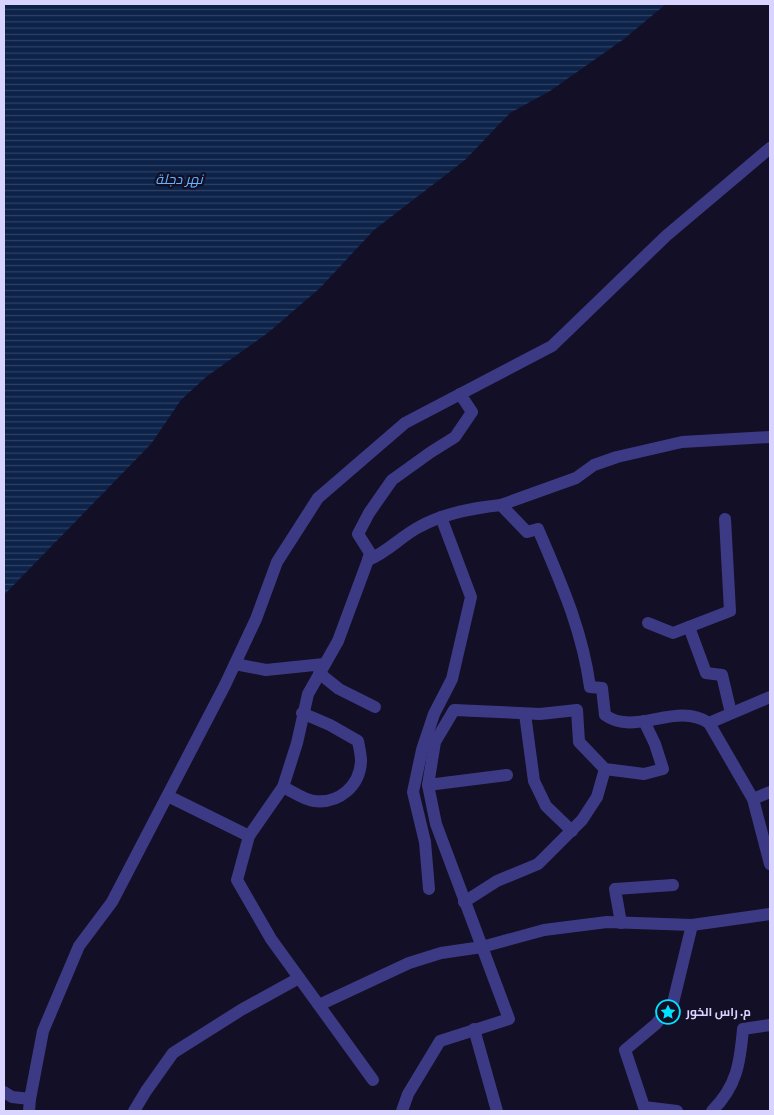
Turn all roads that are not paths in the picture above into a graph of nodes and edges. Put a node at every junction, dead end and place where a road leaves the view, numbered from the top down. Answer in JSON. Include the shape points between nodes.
{"nodes":[{"id":1,"x":770,"y":148,"type":"edge"},
{"id":2,"x":460,"y":394,"type":"junction"},
{"id":3,"x":770,"y":437,"type":"edge"},
{"id":4,"x":500,"y":505,"type":"junction"},
{"id":5,"x":441,"y":516,"type":"junction"},
{"id":6,"x":725,"y":519,"type":"dead end"},
{"id":7,"x":368,"y":560,"type":"junction"},
{"id":8,"x":648,"y":623,"type":"dead end"},
{"id":9,"x":689,"y":628,"type":"junction"},
{"id":10,"x":235,"y":664,"type":"junction"},
{"id":11,"x":322,"y":669,"type":"junction"},
{"id":12,"x":770,"y":697,"type":"edge"},
{"id":13,"x":375,"y":707,"type":"dead end"},
{"id":14,"x":302,"y":713,"type":"junction"},
{"id":15,"x":730,"y":713,"type":"junction"},
{"id":16,"x":525,"y":714,"type":"junction"},
{"id":17,"x":644,"y":722,"type":"junction"},
{"id":18,"x":709,"y":723,"type":"junction"},
{"id":19,"x":605,"y":769,"type":"junction"},
{"id":20,"x":507,"y":775,"type":"dead end"},
{"id":21,"x":428,"y":785,"type":"junction"},
{"id":22,"x":283,"y":787,"type":"junction"},
{"id":23,"x":770,"y":792,"type":"edge"},
{"id":24,"x":168,"y":796,"type":"junction"},
{"id":25,"x":753,"y":799,"type":"junction"},
{"id":26,"x":572,"y":831,"type":"junction"},
{"id":27,"x":249,"y":836,"type":"junction"},
{"id":28,"x":770,"y":864,"type":"edge"},
{"id":29,"x":672,"y":885,"type":"dead end"},
{"id":30,"x":429,"y":889,"type":"dead end"},
{"id":31,"x":464,"y":902,"type":"junction"},
{"id":32,"x":770,"y":914,"type":"edge"},
{"id":33,"x":621,"y":923,"type":"junction"},
{"id":34,"x":692,"y":925,"type":"junction"},
{"id":35,"x":482,"y":947,"type":"junction"},
{"id":36,"x":299,"y":978,"type":"junction"},
{"id":37,"x":319,"y":1005,"type":"junction"},
{"id":38,"x":770,"y":1025,"type":"edge"},
{"id":39,"x":474,"y":1029,"type":"junction"},
{"id":40,"x":373,"y":1080,"type":"dead end"},
{"id":41,"x":4,"y":1092,"type":"edge"},
{"id":42,"x":30,"y":1105,"type":"edge"},
{"id":43,"x":134,"y":1111,"type":"edge"},
{"id":44,"x":402,"y":1111,"type":"edge"},
{"id":45,"x":497,"y":1111,"type":"edge"},
{"id":46,"x":677,"y":1111,"type":"edge"},
{"id":47,"x":712,"y":1111,"type":"edge"}],
"edges":[{"from":1,"to":2,"type":"street","via":[[666,236],[552,346]]},
{"from":2,"to":7,"type":"street","via":[[472,412],[455,437],[392,480],[369,513],[358,534],[370,553]]},
{"from":2,"to":10,"type":"street","via":[[405,423],[318,498],[277,562]]},
{"from":3,"to":4,"type":"street","via":[[682,442],[617,457],[594,465],[576,478]]},
{"from":4,"to":5,"type":"street"},
{"from":4,"to":17,"type":"street","via":[[526,532],[538,529],[566,592],[585,651],[590,687],[602,688],[605,715],[614,722]]},
{"from":5,"to":7,"type":"street"},
{"from":5,"to":30,"type":"street","via":[[471,597],[452,678],[434,714],[413,792],[425,842]]},
{"from":6,"to":9,"type":"street","via":[[730,611]]},
{"from":7,"to":11,"type":"street","via":[[338,641]]},
{"from":8,"to":9,"type":"street","via":[[673,633]]},
{"from":9,"to":15,"type":"street","via":[[706,673],[722,675]]},
{"from":10,"to":11,"type":"street","via":[[266,670]]},
{"from":10,"to":24,"type":"street"},
{"from":11,"to":13,"type":"street","via":[[339,689]]},
{"from":11,"to":14,"type":"street"},
{"from":12,"to":15,"type":"street"},
{"from":14,"to":22,"type":"street","via":[[297,743]]},
{"from":14,"to":22,"type":"street","via":[[358,741],[361,762],[353,786],[343,796],[328,801],[312,801]]},
{"from":15,"to":18,"type":"street"},
{"from":16,"to":19,"type":"street","via":[[577,710],[579,742]]},
{"from":16,"to":21,"type":"street","via":[[454,710],[435,742]]},
{"from":16,"to":26,"type":"street","via":[[534,781],[546,806]]},
{"from":17,"to":18,"type":"street","via":[[677,715],[697,715]]},
{"from":17,"to":19,"type":"street","via":[[663,769],[644,774]]},
{"from":18,"to":25,"type":"street"},
{"from":19,"to":26,"type":"street","via":[[597,797]]},
{"from":20,"to":21,"type":"street"},
{"from":21,"to":31,"type":"street","via":[[436,824]]},
{"from":22,"to":27,"type":"street"},
{"from":23,"to":25,"type":"street"},
{"from":24,"to":27,"type":"street"},
{"from":24,"to":42,"type":"street","via":[[112,902],[79,946],[43,1031]]},
{"from":25,"to":28,"type":"street"},
{"from":26,"to":31,"type":"street","via":[[538,864],[497,881]]},
{"from":27,"to":36,"type":"street","via":[[236,880]]},
{"from":29,"to":33,"type":"street","via":[[615,889]]},
{"from":31,"to":35,"type":"street"},
{"from":32,"to":34,"type":"street"},
{"from":33,"to":34,"type":"street"},
{"from":33,"to":35,"type":"street","via":[[544,930]]},
{"from":34,"to":46,"type":"street","via":[[672,1003],[656,1024],[625,1050],[644,1107]]},
{"from":35,"to":37,"type":"street","via":[[441,953],[409,963]]},
{"from":35,"to":39,"type":"street","via":[[509,1019]]},
{"from":36,"to":37,"type":"street"},
{"from":36,"to":43,"type":"street","via":[[173,1053]]},
{"from":37,"to":40,"type":"street"},
{"from":38,"to":47,"type":"street","via":[[743,1029],[740,1062],[726,1097]]},
{"from":39,"to":44,"type":"street","via":[[440,1041],[408,1094]]},
{"from":39,"to":45,"type":"street"},
{"from":41,"to":42,"type":"street"}]}
